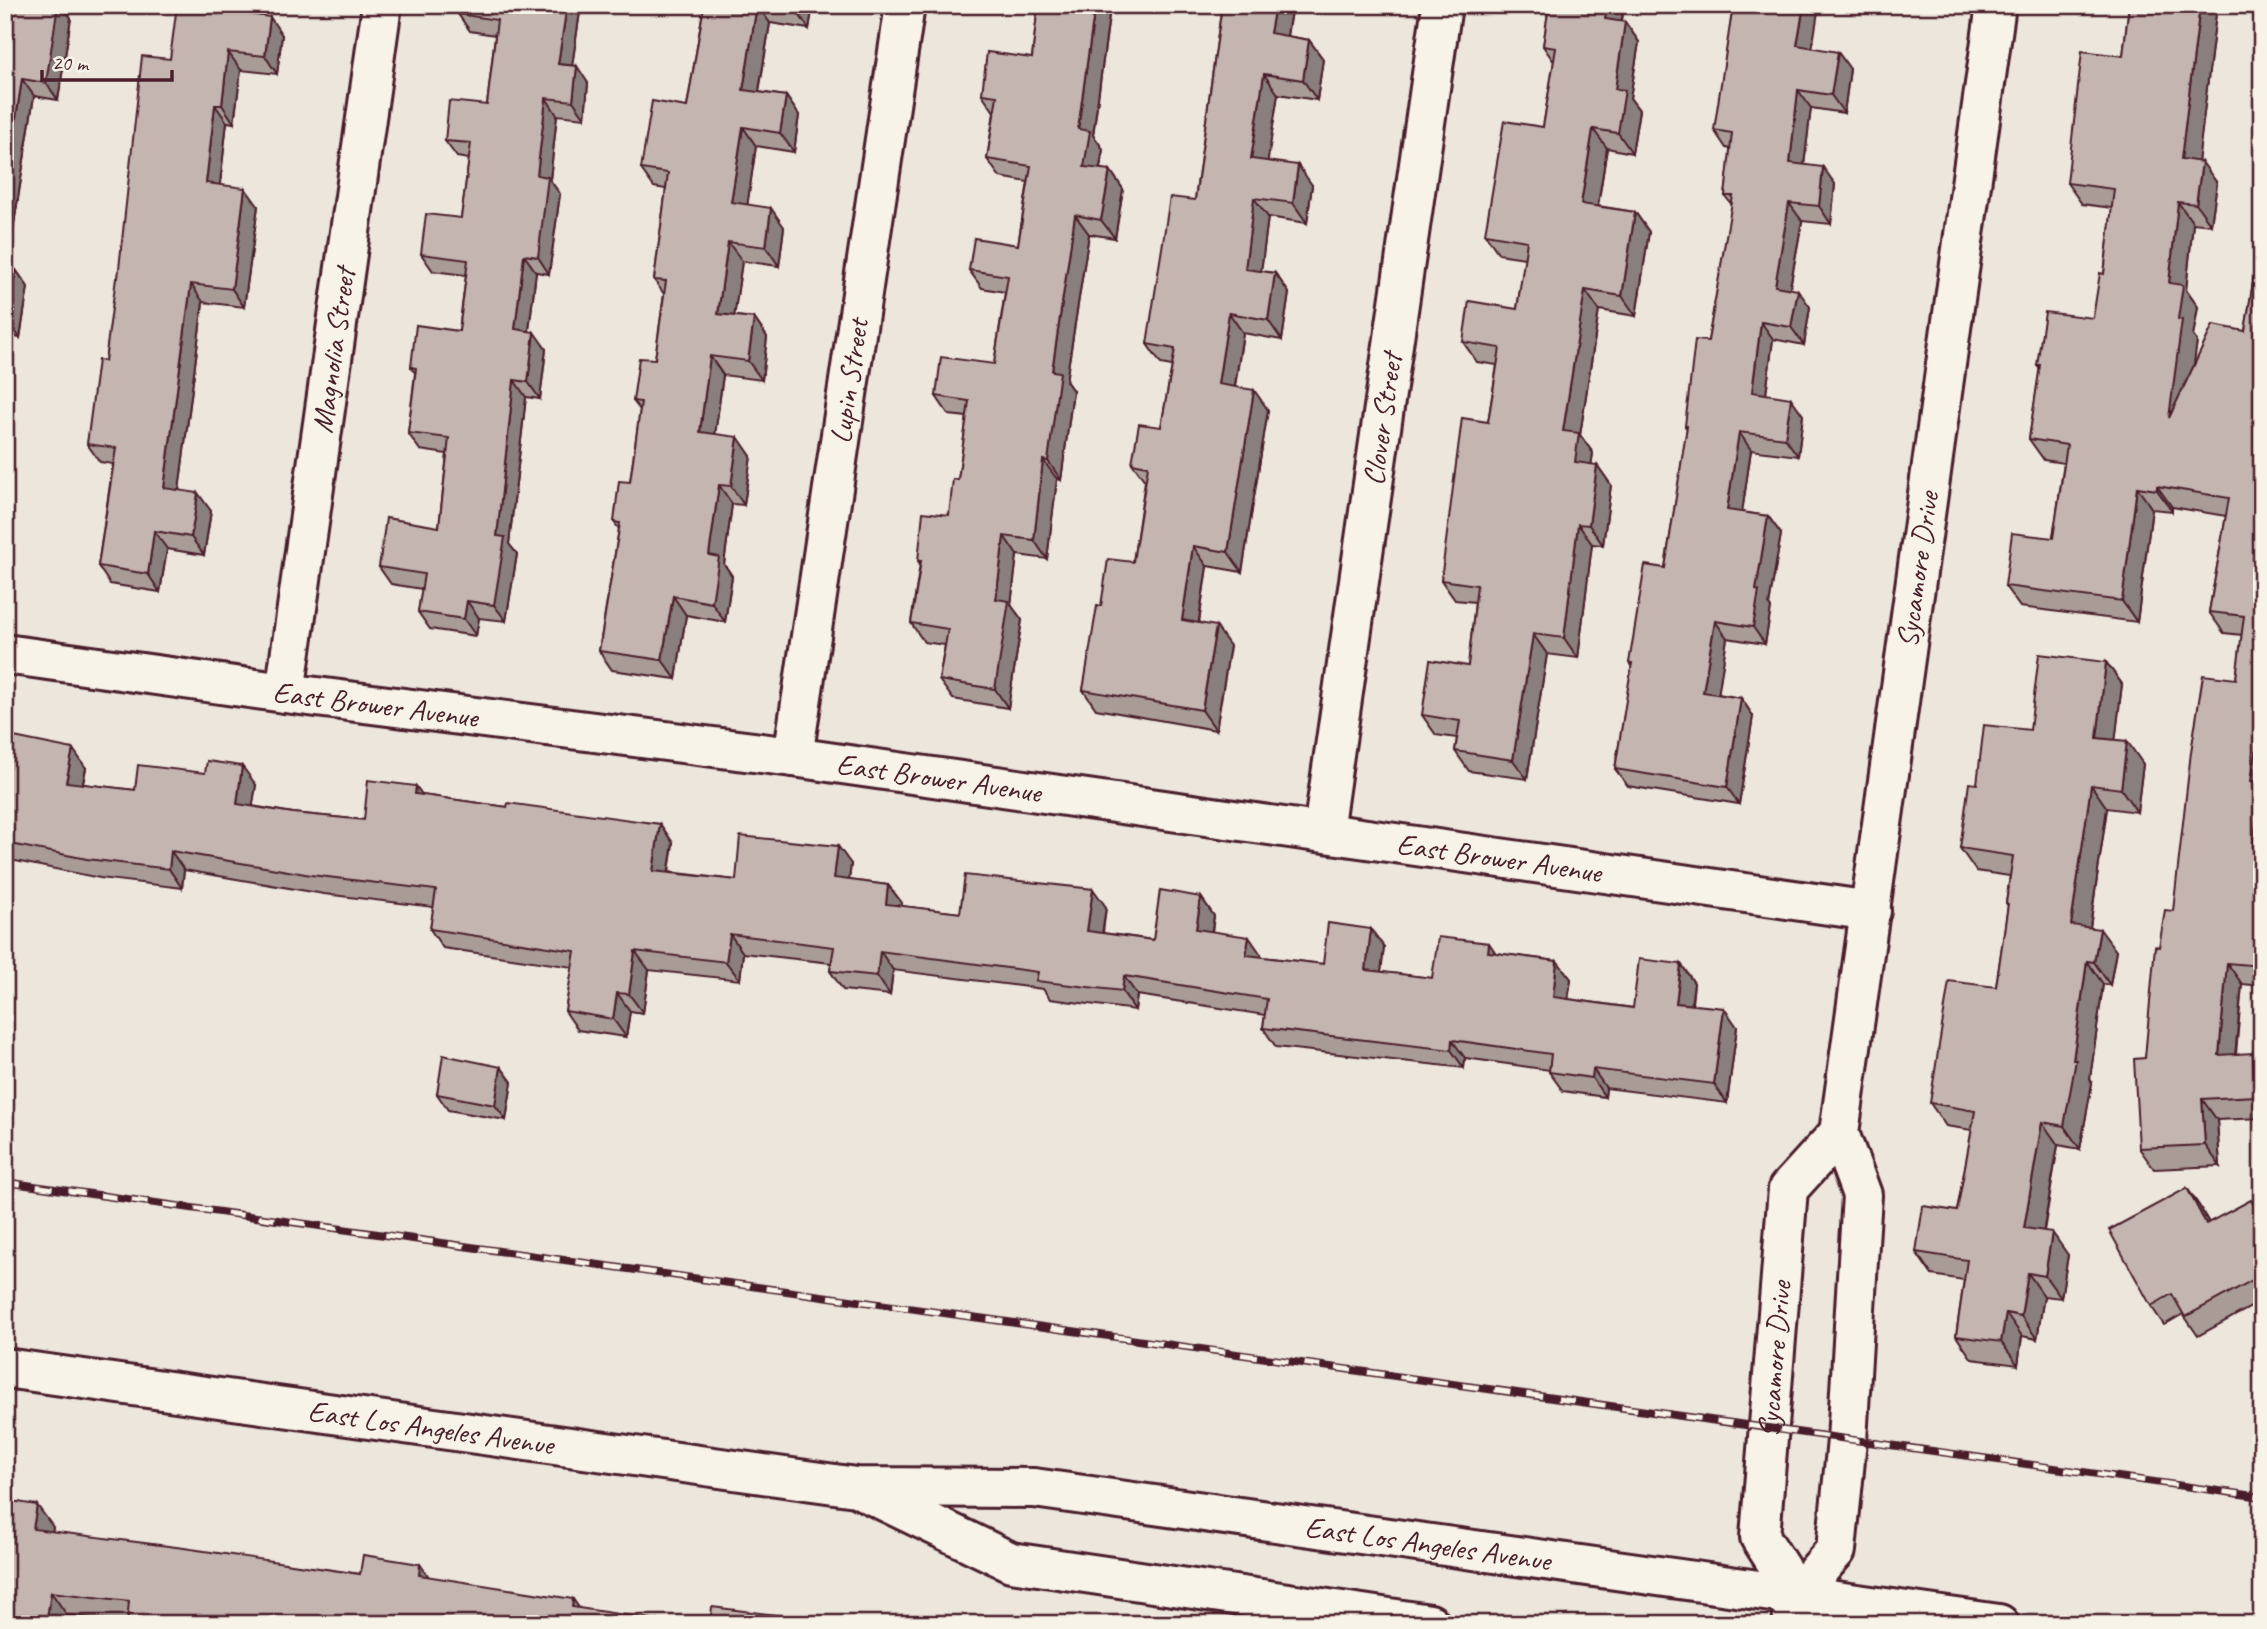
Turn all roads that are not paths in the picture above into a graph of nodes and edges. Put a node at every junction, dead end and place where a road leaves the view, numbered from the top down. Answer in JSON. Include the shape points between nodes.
{"nodes":[{"id":1,"x":382,"y":5,"type":"edge"},
{"id":2,"x":905,"y":5,"type":"edge"},
{"id":3,"x":1441,"y":5,"type":"edge"},
{"id":4,"x":1996,"y":5,"type":"edge"},
{"id":5,"x":5,"y":654,"type":"edge"},
{"id":6,"x":285,"y":693,"type":"junction"},
{"id":7,"x":793,"y":757,"type":"junction"},
{"id":8,"x":1323,"y":831,"type":"junction"},
{"id":9,"x":1871,"y":911,"type":"junction"},
{"id":10,"x":1839,"y":1133,"type":"junction"},
{"id":11,"x":5,"y":1368,"type":"edge"},
{"id":12,"x":856,"y":1487,"type":"junction"},
{"id":13,"x":1795,"y":1610,"type":"edge"},
{"id":14,"x":1430,"y":1624,"type":"edge"},
{"id":15,"x":1999,"y":1624,"type":"edge"}],
"edges":[{"from":1,"to":6,"type":"main road","name":"Magnolia Street"},
{"from":2,"to":7,"type":"main road","name":"Lupin Street"},
{"from":3,"to":8,"type":"main road","name":"Clover Street"},
{"from":4,"to":9,"type":"main road","name":"Sycamore Drive"},
{"from":5,"to":6,"type":"main road","name":"East Brower Avenue"},
{"from":6,"to":7,"type":"main road","name":"East Brower Avenue"},
{"from":7,"to":8,"type":"main road","name":"East Brower Avenue"},
{"from":8,"to":9,"type":"main road","name":"East Brower Avenue"},
{"from":9,"to":10,"type":"main road","name":"Sycamore Drive"},
{"from":10,"to":13,"type":"main road","name":"Sycamore Drive","via":[[1862,1195],[1847,1440],[1836,1550]]},
{"from":10,"to":13,"type":"main road","name":"Sycamore Drive","via":[[1788,1189],[1760,1537]]},
{"from":11,"to":12,"type":"main road","name":"East Los Angeles Avenue"},
{"from":12,"to":13,"type":"main road","name":"East Los Angeles Avenue","via":[[1034,1488]]},
{"from":12,"to":14,"type":"main road","name":"East Los Angeles Avenue","via":[[1011,1562]]},
{"from":13,"to":15,"type":"main road","name":"East Los Angeles Avenue"}]}
